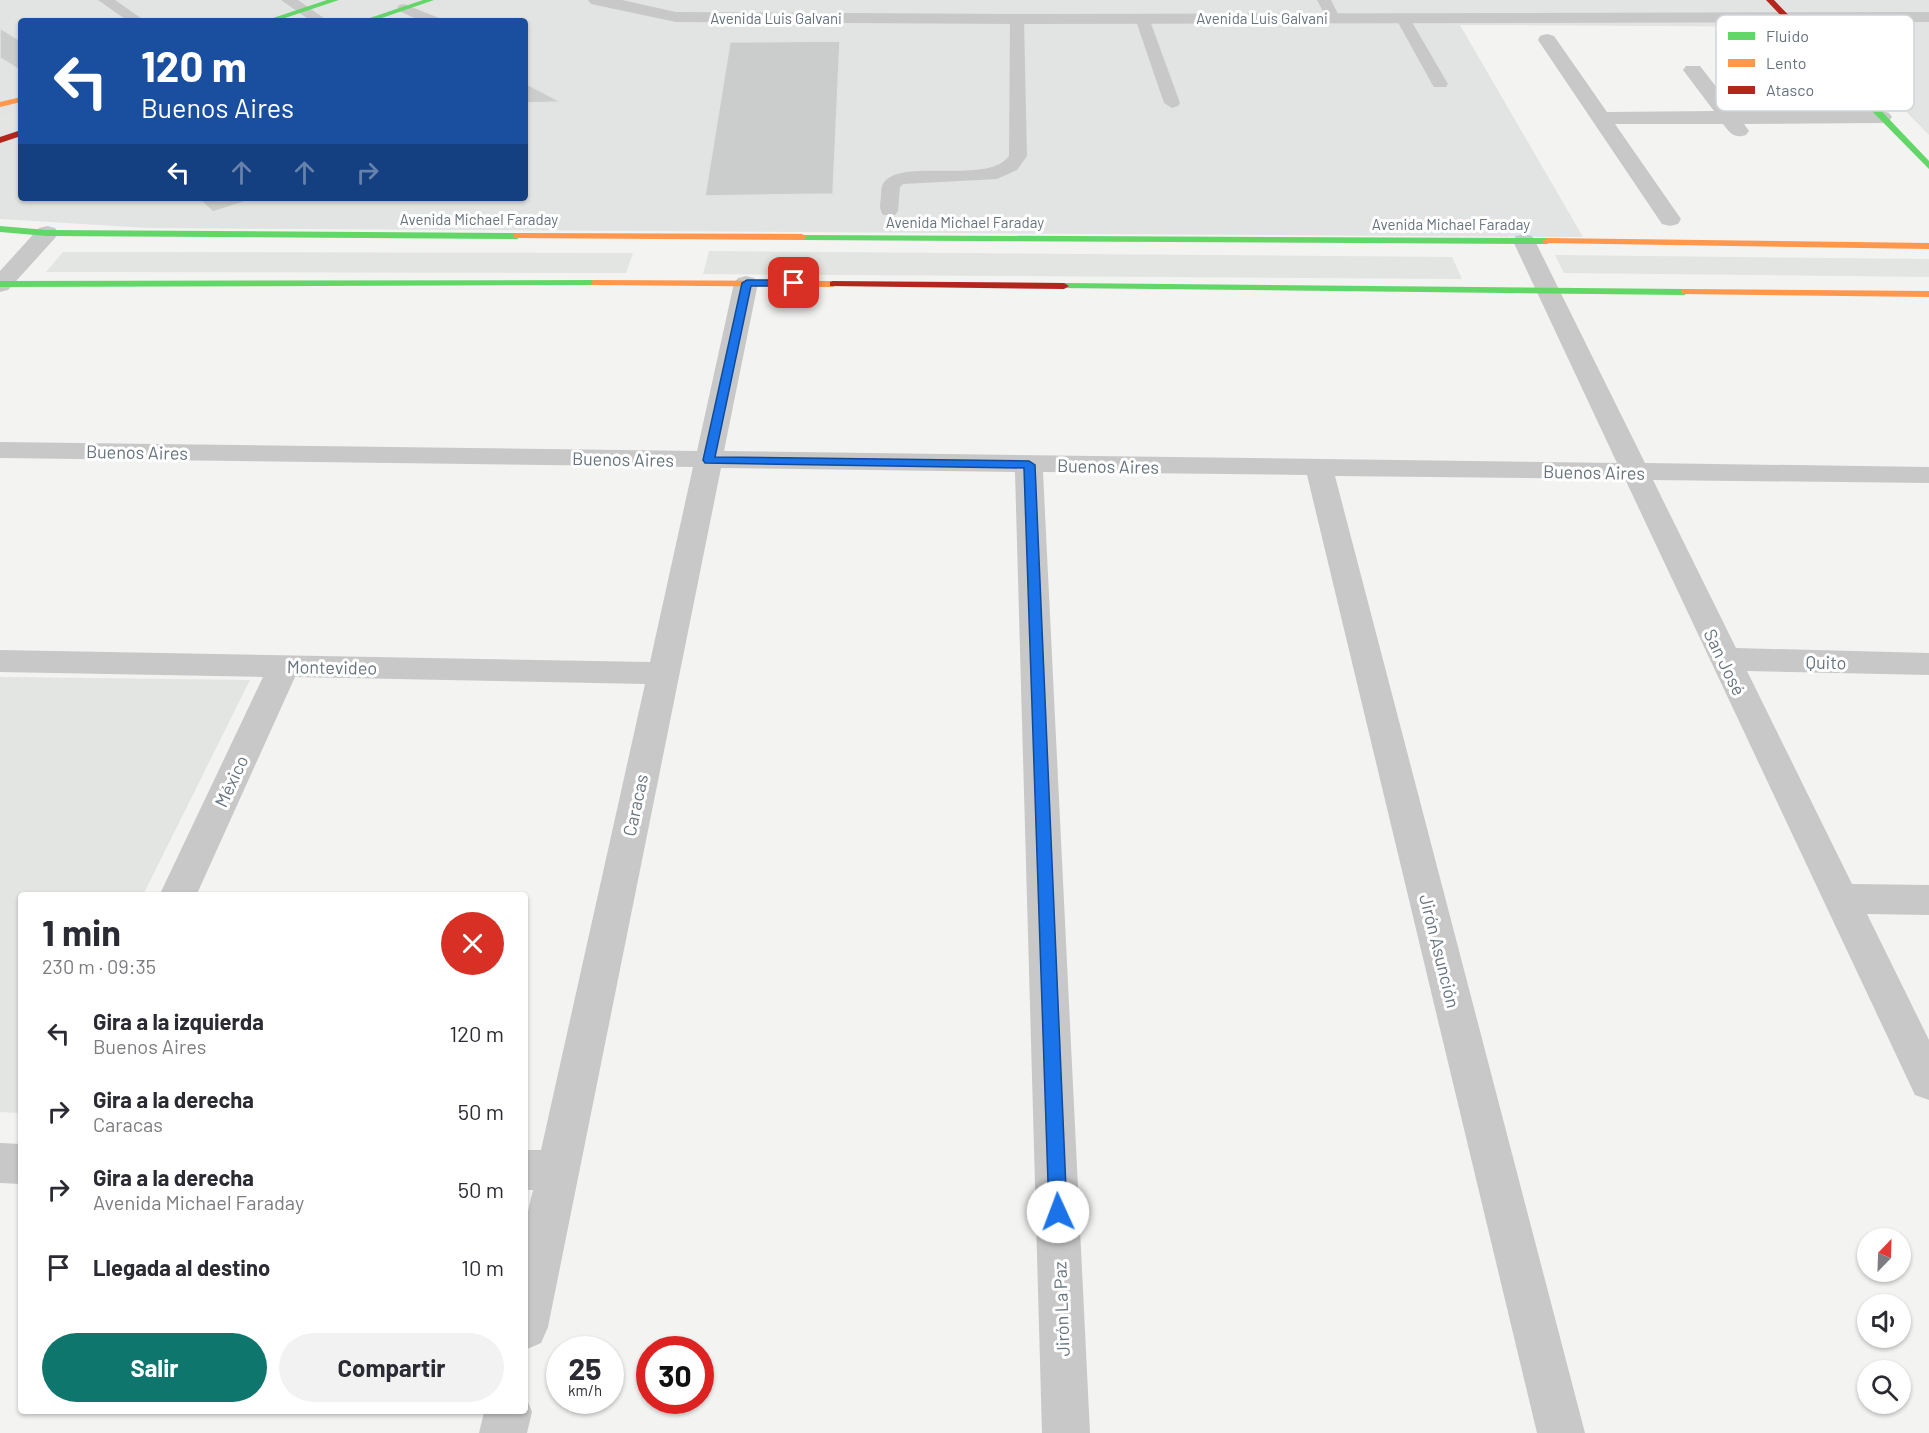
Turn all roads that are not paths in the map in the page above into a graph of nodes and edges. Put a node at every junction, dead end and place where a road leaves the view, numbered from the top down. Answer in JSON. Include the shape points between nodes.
{"nodes":[{"id":1,"x":105,"y":0,"type":"edge"},
{"id":2,"x":288,"y":0,"type":"edge"},
{"id":3,"x":335,"y":0,"type":"edge"},
{"id":4,"x":430,"y":0,"type":"edge"},
{"id":5,"x":597,"y":0,"type":"edge"},
{"id":6,"x":1324,"y":0,"type":"edge"},
{"id":7,"x":1770,"y":0,"type":"edge"},
{"id":8,"x":404,"y":8,"type":"junction"},
{"id":9,"x":304,"y":10,"type":"junction"},
{"id":10,"x":1785,"y":15,"type":"edge"},
{"id":11,"x":1914,"y":16,"type":"edge"},
{"id":12,"x":1929,"y":16,"type":"edge"},
{"id":13,"x":1402,"y":17,"type":"junction"},
{"id":14,"x":1716,"y":17,"type":"edge"},
{"id":15,"x":133,"y":18,"type":"edge"},
{"id":16,"x":278,"y":18,"type":"edge"},
{"id":17,"x":316,"y":18,"type":"edge"},
{"id":18,"x":374,"y":18,"type":"edge"},
{"id":19,"x":427,"y":18,"type":"edge"},
{"id":20,"x":1142,"y":18,"type":"junction"},
{"id":21,"x":1333,"y":18,"type":"junction"},
{"id":22,"x":1017,"y":19,"type":"junction"},
{"id":23,"x":1547,"y":40,"type":"dead end"},
{"id":24,"x":1693,"y":70,"type":"dead end"},
{"id":25,"x":1440,"y":84,"type":"dead end"},
{"id":26,"x":18,"y":100,"type":"edge"},
{"id":27,"x":1716,"y":100,"type":"edge"},
{"id":28,"x":1172,"y":103,"type":"dead end"},
{"id":29,"x":0,"y":105,"type":"edge"},
{"id":30,"x":1724,"y":111,"type":"edge"},
{"id":31,"x":1876,"y":111,"type":"edge"},
{"id":32,"x":1729,"y":117,"type":"junction"},
{"id":33,"x":1882,"y":117,"type":"junction"},
{"id":34,"x":1600,"y":118,"type":"junction"},
{"id":35,"x":18,"y":134,"type":"edge"},
{"id":36,"x":0,"y":140,"type":"edge"},
{"id":37,"x":1746,"y":141,"type":"dead end"},
{"id":38,"x":1929,"y":166,"type":"edge"},
{"id":39,"x":889,"y":211,"type":"dead end"},
{"id":40,"x":1670,"y":219,"type":"dead end"},
{"id":41,"x":0,"y":229,"type":"edge"},
{"id":42,"x":46,"y":233,"type":"junction"},
{"id":43,"x":669,"y":236,"type":"junction"},
{"id":44,"x":1524,"y":241,"type":"junction"},
{"id":45,"x":1929,"y":246,"type":"edge"},
{"id":46,"x":663,"y":255,"type":"dead end"},
{"id":47,"x":747,"y":283,"type":"junction"},
{"id":48,"x":0,"y":284,"type":"edge"},
{"id":49,"x":1548,"y":289,"type":"junction"},
{"id":50,"x":1929,"y":294,"type":"edge"},
{"id":51,"x":0,"y":450,"type":"edge"},
{"id":52,"x":709,"y":460,"type":"junction"},
{"id":53,"x":1029,"y":465,"type":"junction"},
{"id":54,"x":1319,"y":469,"type":"junction"},
{"id":55,"x":1634,"y":472,"type":"junction"},
{"id":56,"x":1929,"y":475,"type":"edge"},
{"id":57,"x":1724,"y":659,"type":"junction"},
{"id":58,"x":0,"y":661,"type":"edge"},
{"id":59,"x":1929,"y":664,"type":"edge"},
{"id":60,"x":284,"y":666,"type":"junction"},
{"id":61,"x":663,"y":673,"type":"junction"},
{"id":62,"x":179,"y":892,"type":"edge"},
{"id":63,"x":1840,"y":899,"type":"junction"},
{"id":64,"x":1929,"y":900,"type":"edge"},
{"id":65,"x":1929,"y":1082,"type":"edge"},
{"id":66,"x":0,"y":1163,"type":"edge"},
{"id":67,"x":18,"y":1164,"type":"edge"},
{"id":68,"x":542,"y":1170,"type":"edge"},
{"id":69,"x":528,"y":1299,"type":"edge"},
{"id":70,"x":508,"y":1414,"type":"edge"},
{"id":71,"x":503,"y":1433,"type":"edge"},
{"id":72,"x":1066,"y":1433,"type":"edge"},
{"id":73,"x":1561,"y":1433,"type":"edge"}],
"edges":[{"from":1,"to":15,"type":"lane"},
{"from":2,"to":9,"type":"lane"},
{"from":3,"to":9,"type":"street"},
{"from":4,"to":8,"type":"street"},
{"from":5,"to":22,"type":"street","name":"Avenida Luis Galvani","via":[[676,17]]},
{"from":6,"to":21,"type":"lane"},
{"from":7,"to":10,"type":"street"},
{"from":8,"to":18,"type":"street"},
{"from":8,"to":19,"type":"lane"},
{"from":9,"to":16,"type":"street"},
{"from":9,"to":17,"type":"lane"},
{"from":11,"to":12,"type":"street","name":"Avenida Luis Galvani"},
{"from":13,"to":14,"type":"street","name":"Avenida Luis Galvani"},
{"from":13,"to":21,"type":"street","name":"Avenida Luis Galvani"},
{"from":13,"to":25,"type":"lane"},
{"from":20,"to":21,"type":"street","name":"Avenida Luis Galvani"},
{"from":20,"to":22,"type":"street","name":"Avenida Luis Galvani"},
{"from":20,"to":28,"type":"lane"},
{"from":22,"to":39,"type":"lane","via":[[1018,156],[1011,166],[997,174],[897,180],[891,185]]},
{"from":23,"to":34,"type":"street"},
{"from":24,"to":27,"type":"street"},
{"from":26,"to":29,"type":"street"},
{"from":30,"to":32,"type":"street"},
{"from":31,"to":33,"type":"street"},
{"from":32,"to":33,"type":"street"},
{"from":32,"to":34,"type":"street"},
{"from":32,"to":37,"type":"street"},
{"from":33,"to":38,"type":"street"},
{"from":34,"to":40,"type":"street"},
{"from":35,"to":36,"type":"street"},
{"from":41,"to":42,"type":"street","name":"Avenida Michael Faraday"},
{"from":42,"to":43,"type":"street","name":"Avenida Michael Faraday"},
{"from":42,"to":48,"type":"street"},
{"from":43,"to":44,"type":"street","name":"Avenida Michael Faraday"},
{"from":43,"to":46,"type":"street"},
{"from":44,"to":45,"type":"street","name":"Avenida Michael Faraday"},
{"from":44,"to":49,"type":"street","name":"San José"},
{"from":47,"to":48,"type":"street","via":[[656,278]]},
{"from":47,"to":49,"type":"street"},
{"from":47,"to":52,"type":"street","name":"Caracas"},
{"from":49,"to":50,"type":"street"},
{"from":49,"to":55,"type":"street","name":"San José"},
{"from":51,"to":52,"type":"street","name":"Buenos Aires"},
{"from":52,"to":53,"type":"street","name":"Buenos Aires"},
{"from":52,"to":61,"type":"street","name":"Caracas"},
{"from":53,"to":54,"type":"street","name":"Buenos Aires"},
{"from":53,"to":72,"type":"street","name":"Jirón La Paz"},
{"from":54,"to":55,"type":"street","name":"Buenos Aires"},
{"from":54,"to":73,"type":"street","name":"Jirón Asunción"},
{"from":55,"to":56,"type":"street","name":"Buenos Aires"},
{"from":55,"to":57,"type":"street","name":"San José"},
{"from":57,"to":59,"type":"street","name":"Quito"},
{"from":57,"to":63,"type":"street","name":"San José"},
{"from":58,"to":60,"type":"street","name":"Montevideo"},
{"from":60,"to":61,"type":"street","name":"Montevideo"},
{"from":60,"to":62,"type":"street","name":"México"},
{"from":61,"to":68,"type":"street","name":"Caracas"},
{"from":63,"to":64,"type":"street"},
{"from":63,"to":65,"type":"street","name":"San José"},
{"from":66,"to":67,"type":"street"},
{"from":68,"to":69,"type":"street","name":"Caracas"},
{"from":70,"to":71,"type":"street"}]}
